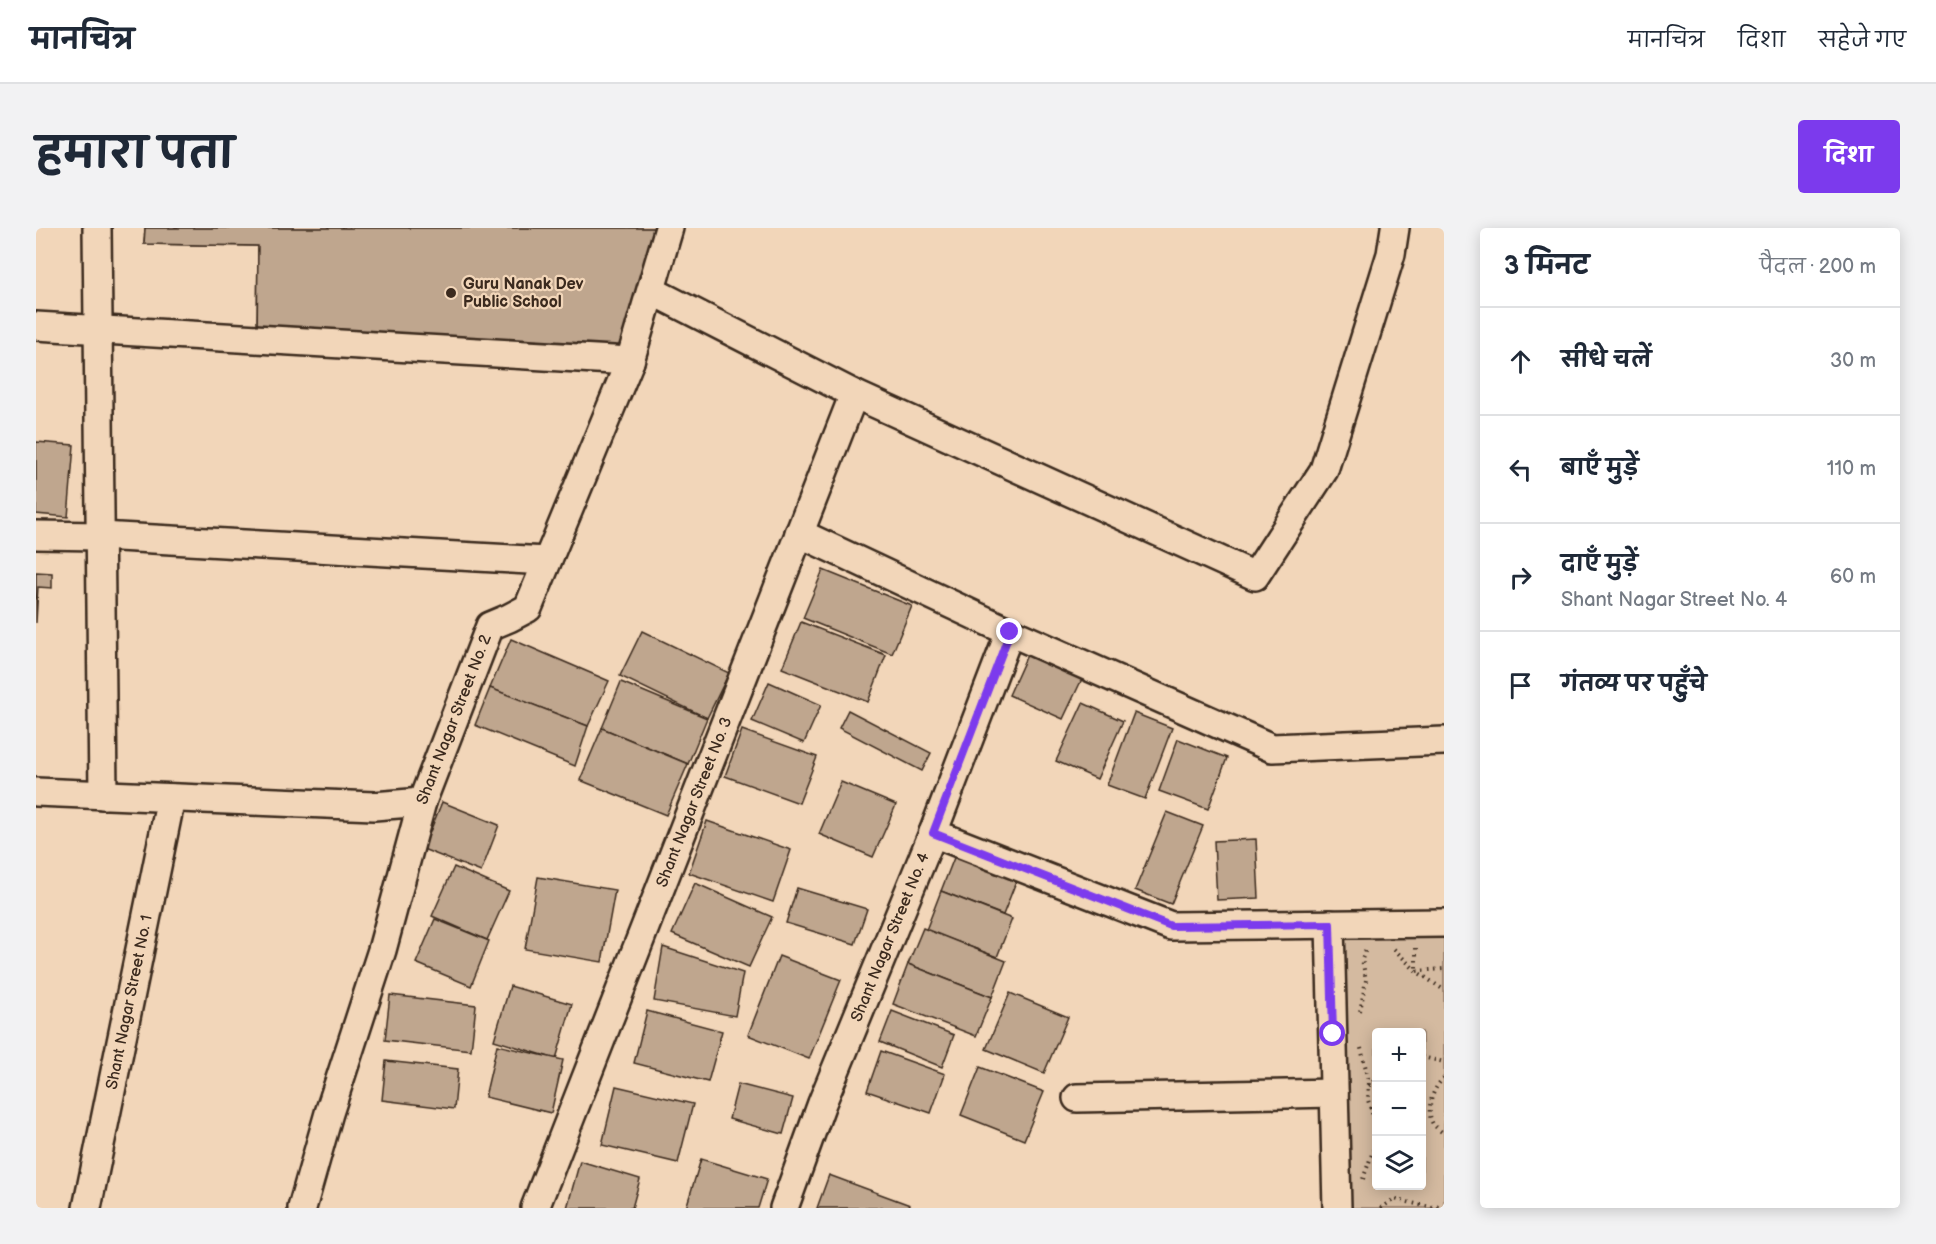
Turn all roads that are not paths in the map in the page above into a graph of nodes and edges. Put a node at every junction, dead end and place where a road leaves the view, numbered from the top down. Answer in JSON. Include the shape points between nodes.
{"nodes":[{"id":1,"x":97,"y":228,"type":"edge"},
{"id":2,"x":669,"y":228,"type":"edge"},
{"id":3,"x":1395,"y":228,"type":"edge"},
{"id":4,"x":652,"y":291,"type":"junction"},
{"id":5,"x":36,"y":326,"type":"edge"},
{"id":6,"x":97,"y":330,"type":"junction"},
{"id":7,"x":630,"y":361,"type":"junction"},
{"id":8,"x":854,"y":394,"type":"junction"},
{"id":9,"x":799,"y":533,"type":"junction"},
{"id":10,"x":36,"y":535,"type":"edge"},
{"id":11,"x":100,"y":536,"type":"junction"},
{"id":12,"x":547,"y":561,"type":"junction"},
{"id":13,"x":1010,"y":632,"type":"junction"},
{"id":14,"x":1444,"y":741,"type":"edge"},
{"id":15,"x":36,"y":792,"type":"edge"},
{"id":16,"x":103,"y":795,"type":"junction"},
{"id":17,"x":171,"y":798,"type":"junction"},
{"id":18,"x":422,"y":802,"type":"junction"},
{"id":19,"x":933,"y":833,"type":"junction"},
{"id":20,"x":1444,"y":923,"type":"edge"},
{"id":21,"x":1330,"y":924,"type":"junction"},
{"id":22,"x":1334,"y":1093,"type":"junction"},
{"id":23,"x":1077,"y":1098,"type":"dead end"},
{"id":24,"x":87,"y":1208,"type":"edge"},
{"id":25,"x":302,"y":1208,"type":"edge"},
{"id":26,"x":535,"y":1208,"type":"edge"},
{"id":27,"x":784,"y":1208,"type":"edge"},
{"id":28,"x":1337,"y":1208,"type":"edge"}],
"edges":[{"from":1,"to":6,"type":"street"},
{"from":2,"to":4,"type":"street","name":"Shant Nagar Street No. 2"},
{"from":3,"to":8,"type":"street","via":[[1391,254],[1324,470],[1255,576]]},
{"from":4,"to":7,"type":"street","name":"Shant Nagar Street No. 2"},
{"from":4,"to":8,"type":"street"},
{"from":5,"to":6,"type":"street"},
{"from":6,"to":7,"type":"street"},
{"from":6,"to":11,"type":"street"},
{"from":7,"to":12,"type":"street","name":"Shant Nagar Street No. 2"},
{"from":8,"to":9,"type":"street","name":"Shant Nagar Street No. 3"},
{"from":9,"to":13,"type":"street"},
{"from":9,"to":26,"type":"street","name":"Shant Nagar Street No. 3"},
{"from":10,"to":11,"type":"street"},
{"from":11,"to":12,"type":"street"},
{"from":11,"to":16,"type":"street"},
{"from":12,"to":18,"type":"street","name":"Shant Nagar Street No. 2","via":[[528,608],[490,626]]},
{"from":13,"to":14,"type":"street","via":[[1272,748]]},
{"from":13,"to":19,"type":"street","name":"Shant Nagar Street No. 4"},
{"from":15,"to":16,"type":"street"},
{"from":16,"to":17,"type":"street"},
{"from":17,"to":18,"type":"street","via":[[374,806]]},
{"from":17,"to":24,"type":"street","name":"Shant Nagar Street No. 1"},
{"from":18,"to":25,"type":"street","name":"Shant Nagar Street No. 2","via":[[382,950]]},
{"from":19,"to":21,"type":"street","via":[[1171,926]]},
{"from":19,"to":27,"type":"street","name":"Shant Nagar Street No. 4","via":[[822,1103]]},
{"from":20,"to":21,"type":"street"},
{"from":21,"to":22,"type":"street"},
{"from":22,"to":23,"type":"street"},
{"from":22,"to":28,"type":"street"}]}
